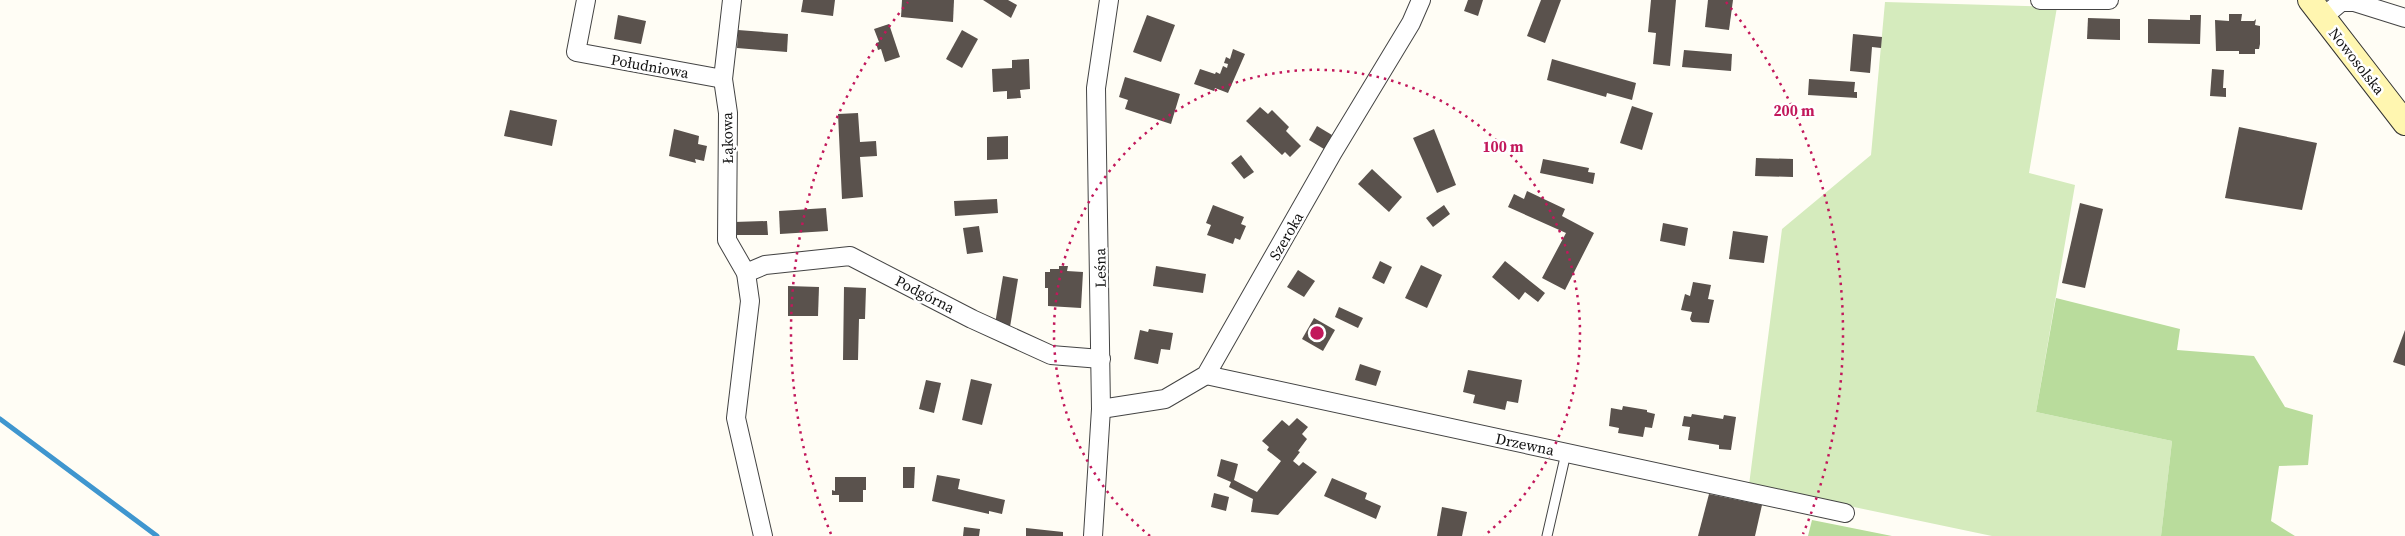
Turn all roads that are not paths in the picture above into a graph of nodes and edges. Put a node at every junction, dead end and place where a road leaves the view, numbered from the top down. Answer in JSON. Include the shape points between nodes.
{"nodes":[{"id":1,"x":586,"y":0,"type":"edge"},
{"id":2,"x":732,"y":0,"type":"edge"},
{"id":3,"x":1109,"y":0,"type":"edge"},
{"id":4,"x":1421,"y":0,"type":"edge"},
{"id":5,"x":2040,"y":0,"type":"edge"},
{"id":6,"x":2109,"y":0,"type":"edge"},
{"id":7,"x":2316,"y":8,"type":"edge"},
{"id":8,"x":2405,"y":18,"type":"edge"},
{"id":9,"x":723,"y":79,"type":"junction"},
{"id":10,"x":2405,"y":123,"type":"edge"},
{"id":11,"x":746,"y":273,"type":"junction"},
{"id":12,"x":1101,"y":359,"type":"junction"},
{"id":13,"x":1206,"y":375,"type":"junction"},
{"id":14,"x":1102,"y":409,"type":"junction"},
{"id":15,"x":1566,"y":453,"type":"junction"},
{"id":16,"x":1845,"y":513,"type":"dead end"},
{"id":17,"x":762,"y":536,"type":"edge"},
{"id":18,"x":1093,"y":536,"type":"edge"},
{"id":19,"x":1547,"y":536,"type":"edge"}],
"edges":[{"from":1,"to":9,"type":"street","name":"Południowa","via":[[576,52]]},
{"from":2,"to":9,"type":"street","name":"Łąkowa"},
{"from":3,"to":12,"type":"street","name":"Leśna","via":[[1096,88]]},
{"from":4,"to":13,"type":"street","name":"Szeroka","via":[[1411,23]]},
{"from":5,"to":6,"type":"street"},
{"from":7,"to":8,"type":"street","via":[[2354,2]]},
{"from":7,"to":10,"type":"main road","name":"Nowosolska"},
{"from":9,"to":11,"type":"street","name":"Łąkowa","via":[[728,112],[727,240]]},
{"from":11,"to":12,"type":"street","name":"Podgórna","via":[[765,265],[850,256],[1051,355]]},
{"from":11,"to":17,"type":"street","via":[[750,301],[736,418]]},
{"from":12,"to":14,"type":"street","name":"Leśna"},
{"from":13,"to":14,"type":"street","via":[[1164,399]]},
{"from":13,"to":15,"type":"street","name":"Drzewna"},
{"from":14,"to":18,"type":"street","name":"Leśna"},
{"from":15,"to":16,"type":"street","name":"Drzewna"},
{"from":15,"to":19,"type":"lane"}]}
